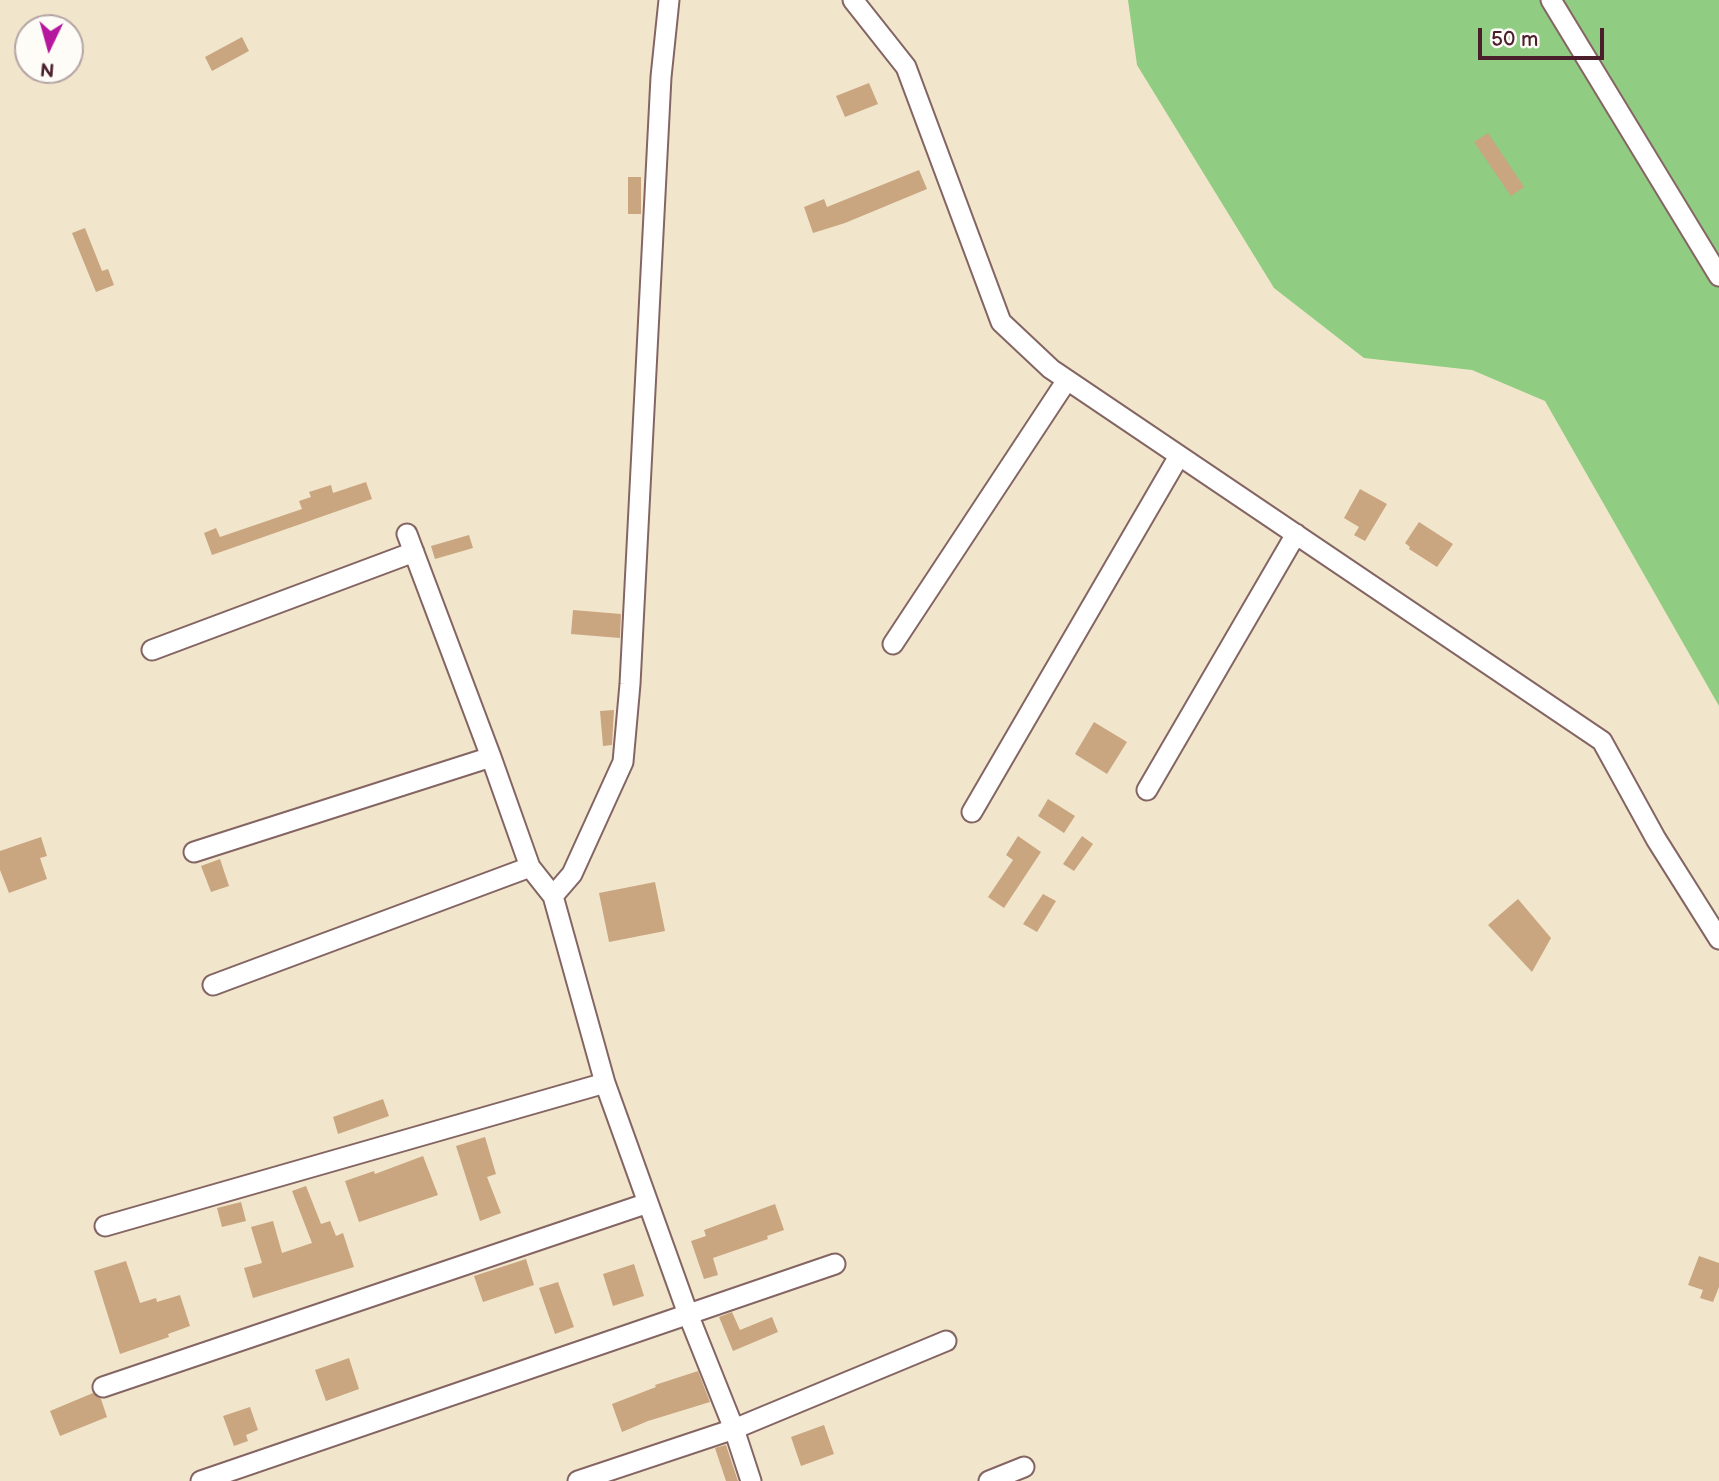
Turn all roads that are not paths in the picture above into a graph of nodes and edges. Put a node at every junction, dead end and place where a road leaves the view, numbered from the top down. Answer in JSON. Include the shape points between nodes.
{"nodes":[{"id":1,"x":669,"y":0,"type":"edge"},
{"id":2,"x":853,"y":0,"type":"edge"},
{"id":3,"x":1550,"y":0,"type":"edge"},
{"id":4,"x":1719,"y":276,"type":"edge"},
{"id":5,"x":1067,"y":380,"type":"junction"},
{"id":6,"x":1179,"y":456,"type":"junction"},
{"id":7,"x":1296,"y":534,"type":"junction"},
{"id":8,"x":893,"y":644,"type":"dead end"},
{"id":9,"x":152,"y":650,"type":"dead end"},
{"id":10,"x":491,"y":757,"type":"junction"},
{"id":11,"x":1147,"y":790,"type":"dead end"},
{"id":12,"x":972,"y":812,"type":"dead end"},
{"id":13,"x":194,"y":852,"type":"dead end"},
{"id":14,"x":530,"y":867,"type":"junction"},
{"id":15,"x":553,"y":896,"type":"junction"},
{"id":16,"x":1719,"y":939,"type":"edge"},
{"id":17,"x":213,"y":985,"type":"dead end"},
{"id":18,"x":605,"y":1083,"type":"junction"},
{"id":19,"x":648,"y":1203,"type":"junction"},
{"id":20,"x":105,"y":1226,"type":"dead end"},
{"id":21,"x":835,"y":1264,"type":"dead end"},
{"id":22,"x":688,"y":1314,"type":"junction"},
{"id":23,"x":946,"y":1341,"type":"dead end"},
{"id":24,"x":103,"y":1387,"type":"dead end"},
{"id":25,"x":734,"y":1429,"type":"junction"},
{"id":26,"x":1024,"y":1467,"type":"dead end"},
{"id":27,"x":201,"y":1481,"type":"edge"},
{"id":28,"x":578,"y":1481,"type":"edge"},
{"id":29,"x":751,"y":1481,"type":"edge"},
{"id":30,"x":989,"y":1481,"type":"edge"}],
"edges":[{"from":1,"to":15,"type":"street","via":[[623,762],[572,874]]},
{"from":2,"to":5,"type":"street","via":[[906,67],[1001,322]]},
{"from":3,"to":4,"type":"street"},
{"from":5,"to":6,"type":"street"},
{"from":5,"to":8,"type":"street"},
{"from":6,"to":7,"type":"street"},
{"from":6,"to":12,"type":"street"},
{"from":7,"to":11,"type":"street"},
{"from":7,"to":16,"type":"street","via":[[1602,741]]},
{"from":9,"to":10,"type":"street","via":[[410,543]]},
{"from":10,"to":13,"type":"street"},
{"from":10,"to":14,"type":"street"},
{"from":14,"to":15,"type":"street"},
{"from":14,"to":17,"type":"street"},
{"from":15,"to":18,"type":"street"},
{"from":18,"to":19,"type":"street"},
{"from":18,"to":20,"type":"street"},
{"from":19,"to":22,"type":"street"},
{"from":19,"to":24,"type":"street"},
{"from":21,"to":22,"type":"street"},
{"from":22,"to":25,"type":"street"},
{"from":22,"to":27,"type":"street"},
{"from":23,"to":25,"type":"street"},
{"from":25,"to":28,"type":"street"},
{"from":25,"to":29,"type":"street"},
{"from":26,"to":30,"type":"street"}]}
